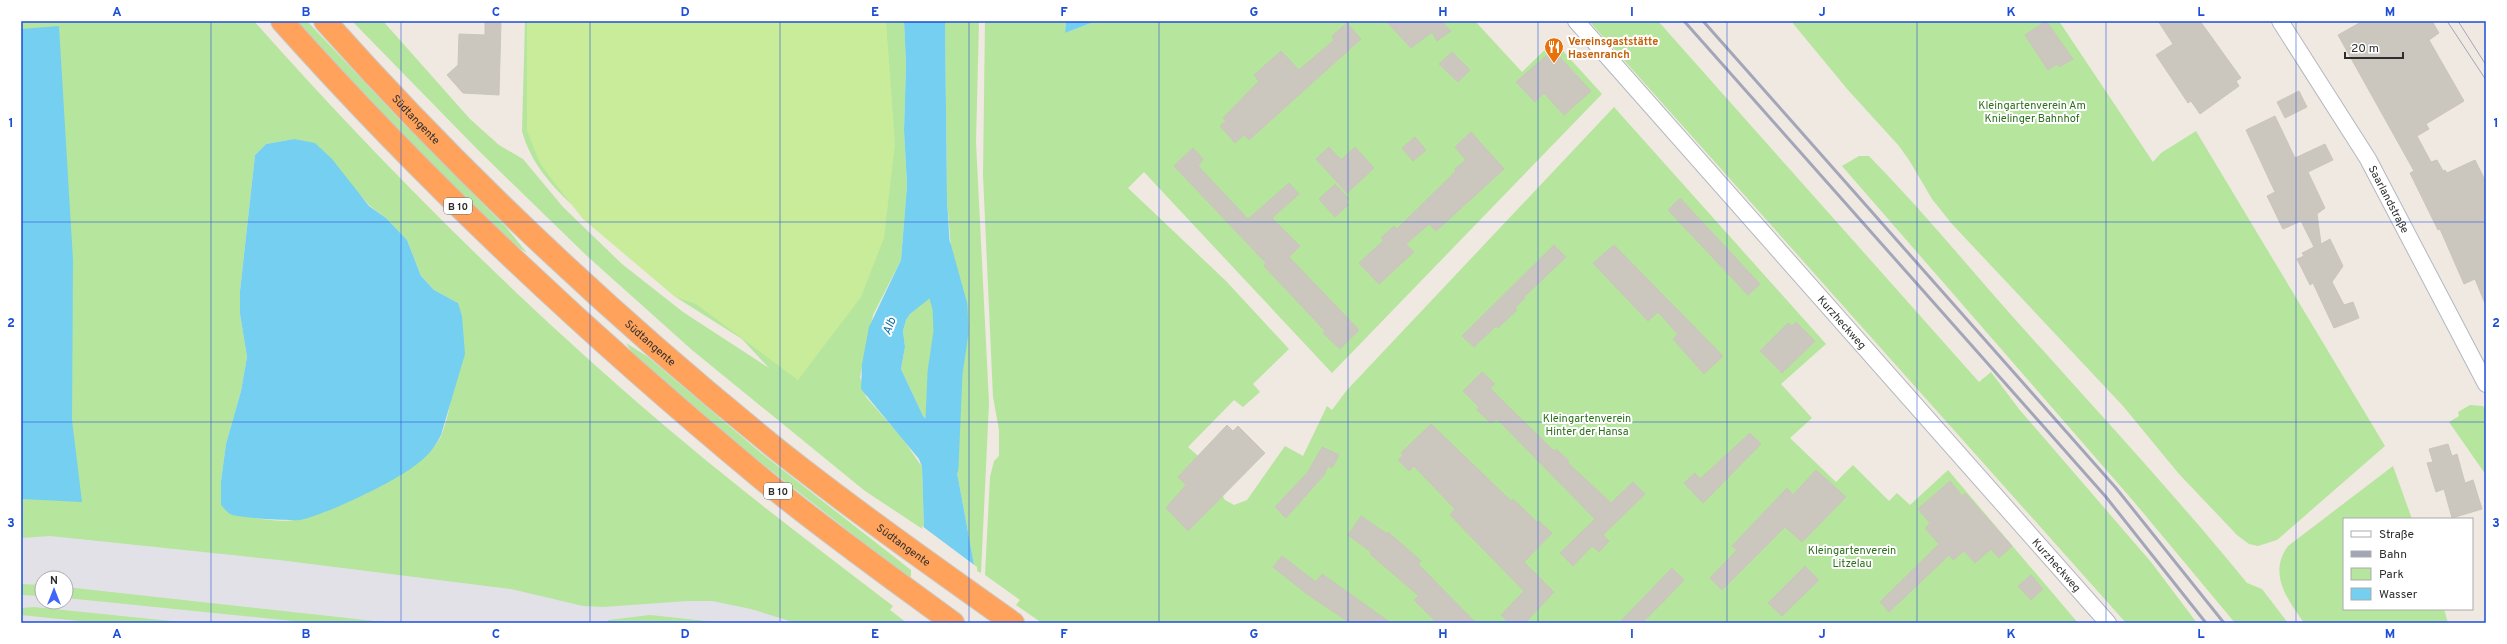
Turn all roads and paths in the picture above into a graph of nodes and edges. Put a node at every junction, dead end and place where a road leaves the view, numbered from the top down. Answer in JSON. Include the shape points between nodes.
{"nodes":[{"id":1,"x":282,"y":21,"type":"edge"},
{"id":2,"x":325,"y":21,"type":"edge"},
{"id":3,"x":1576,"y":21,"type":"edge"},
{"id":4,"x":2280,"y":21,"type":"edge"},
{"id":5,"x":2486,"y":384,"type":"edge"},
{"id":6,"x":1005,"y":617,"type":"edge"},
{"id":7,"x":953,"y":623,"type":"edge"},
{"id":8,"x":2108,"y":623,"type":"edge"}],
"edges":[{"from":1,"to":7,"type":"highway","number":"B 10","via":[[407,155],[523,270],[645,380],[763,480]]},
{"from":2,"to":6,"type":"highway","name":"Südtangente","via":[[426,129],[541,243],[663,354],[780,452]]},
{"from":3,"to":8,"type":"street","name":"Kurzheckweg"},
{"from":4,"to":5,"type":"street","name":"Saarlandstraße","via":[[2368,159]]}]}
